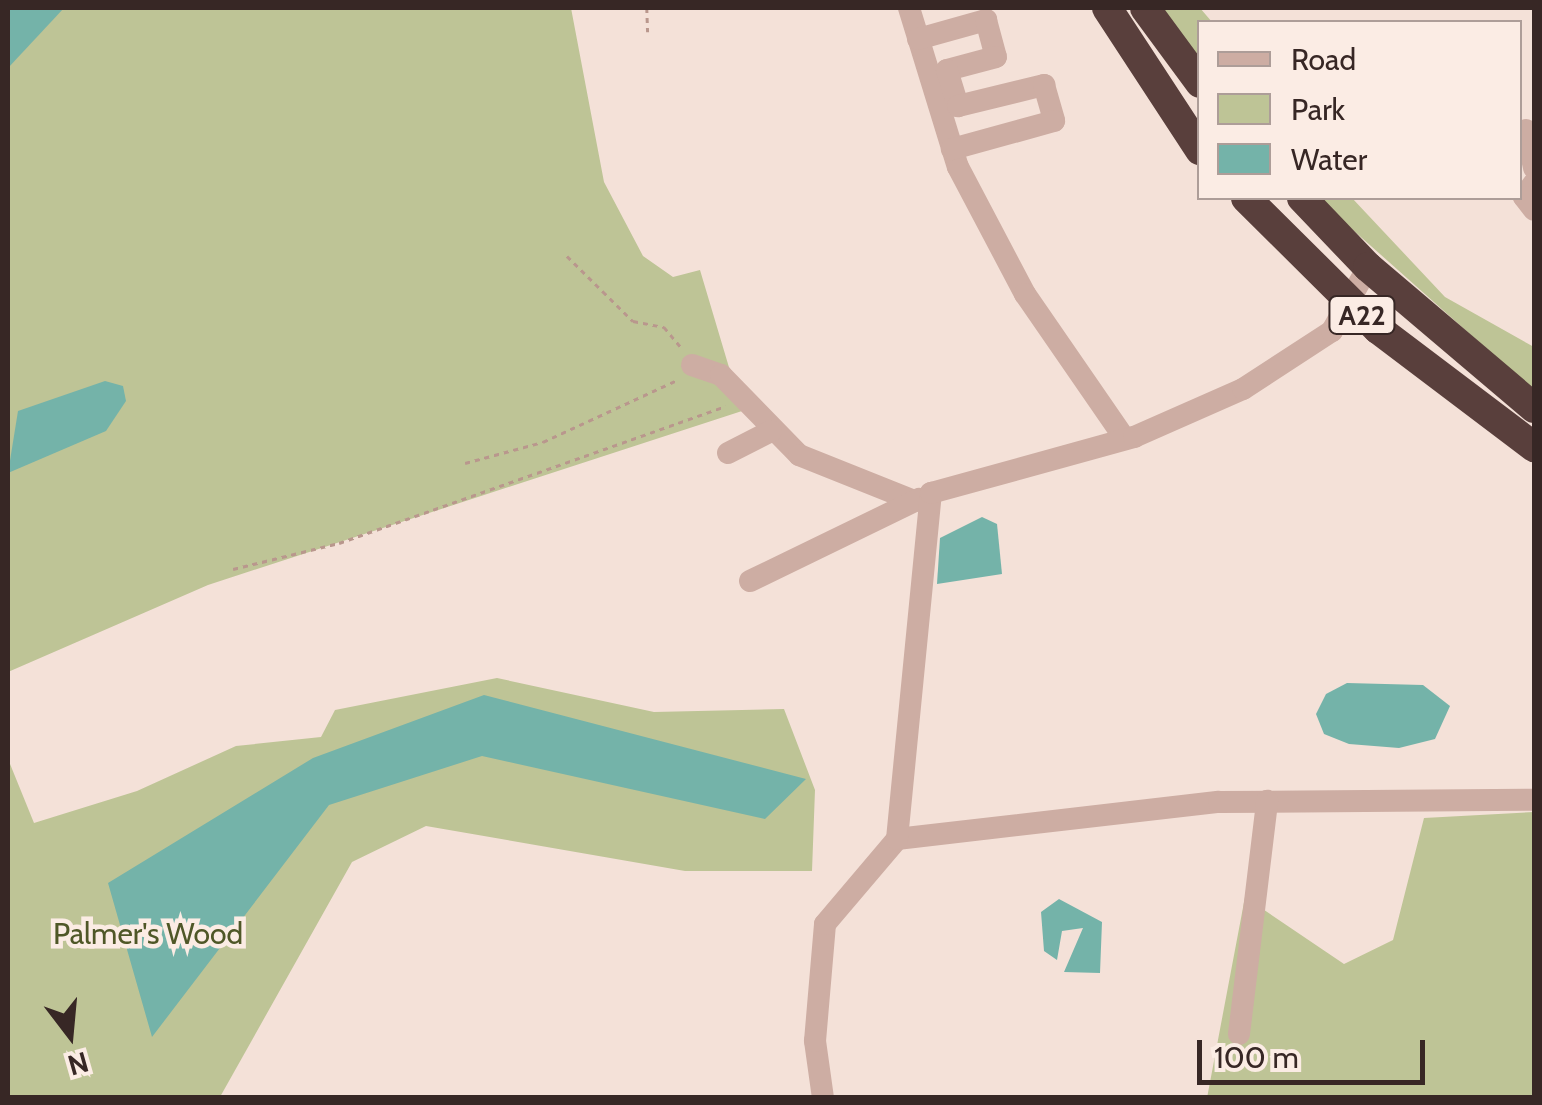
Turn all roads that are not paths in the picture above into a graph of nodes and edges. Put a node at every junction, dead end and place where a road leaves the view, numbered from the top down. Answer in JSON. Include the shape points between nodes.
{"nodes":[{"id":1,"x":909,"y":8,"type":"edge"},
{"id":2,"x":1107,"y":8,"type":"edge"},
{"id":3,"x":1145,"y":8,"type":"edge"},
{"id":4,"x":984,"y":14,"type":"edge"},
{"id":5,"x":918,"y":39,"type":"junction"},
{"id":6,"x":1197,"y":79,"type":"edge"},
{"id":7,"x":1526,"y":130,"type":"dead end"},
{"id":8,"x":1197,"y":145,"type":"edge"},
{"id":9,"x":952,"y":149,"type":"junction"},
{"id":10,"x":1534,"y":168,"type":"edge"},
{"id":11,"x":1534,"y":183,"type":"edge"},
{"id":12,"x":1248,"y":200,"type":"edge"},
{"id":13,"x":1304,"y":200,"type":"edge"},
{"id":14,"x":1534,"y":210,"type":"edge"},
{"id":15,"x":1368,"y":267,"type":"junction"},
{"id":16,"x":1353,"y":308,"type":"junction"},
{"id":17,"x":692,"y":365,"type":"road end"},
{"id":18,"x":1534,"y":408,"type":"edge"},
{"id":19,"x":772,"y":431,"type":"junction"},
{"id":20,"x":1125,"y":439,"type":"junction"},
{"id":21,"x":1534,"y":447,"type":"edge"},
{"id":22,"x":728,"y":452,"type":"dead end"},
{"id":23,"x":923,"y":498,"type":"junction"},
{"id":24,"x":750,"y":581,"type":"dead end"},
{"id":25,"x":1534,"y":800,"type":"edge"},
{"id":26,"x":1266,"y":801,"type":"junction"},
{"id":27,"x":897,"y":839,"type":"junction"},
{"id":28,"x":1238,"y":1034,"type":"dead end"},
{"id":29,"x":823,"y":1098,"type":"edge"}],
"edges":[{"from":1,"to":5,"type":"lane"},
{"from":2,"to":8,"type":"highway"},
{"from":3,"to":6,"type":"highway"},
{"from":4,"to":5,"type":"lane"},
{"from":4,"to":9,"type":"lane","via":[[996,57],[947,70],[958,106],[1044,85],[1054,121]]},
{"from":5,"to":9,"type":"lane"},
{"from":7,"to":10,"type":"lane"},
{"from":9,"to":20,"type":"lane","via":[[1025,294]]},
{"from":11,"to":14,"type":"lane","via":[[1524,197]]},
{"from":12,"to":16,"type":"highway","number":"A22"},
{"from":13,"to":15,"type":"highway","number":"A22"},
{"from":15,"to":16,"type":"lane"},
{"from":15,"to":18,"type":"highway","number":"A22"},
{"from":16,"to":20,"type":"lane","via":[[1243,389]]},
{"from":16,"to":21,"type":"highway","number":"A22"},
{"from":17,"to":19,"type":"lane","via":[[721,375]]},
{"from":19,"to":22,"type":"lane"},
{"from":19,"to":23,"type":"lane","via":[[799,455]]},
{"from":20,"to":23,"type":"lane"},
{"from":23,"to":24,"type":"lane"},
{"from":23,"to":27,"type":"lane"},
{"from":25,"to":26,"type":"lane"},
{"from":26,"to":27,"type":"lane","via":[[1024,818]]},
{"from":26,"to":28,"type":"lane"},
{"from":27,"to":29,"type":"lane","via":[[825,924],[816,1041]]}]}
